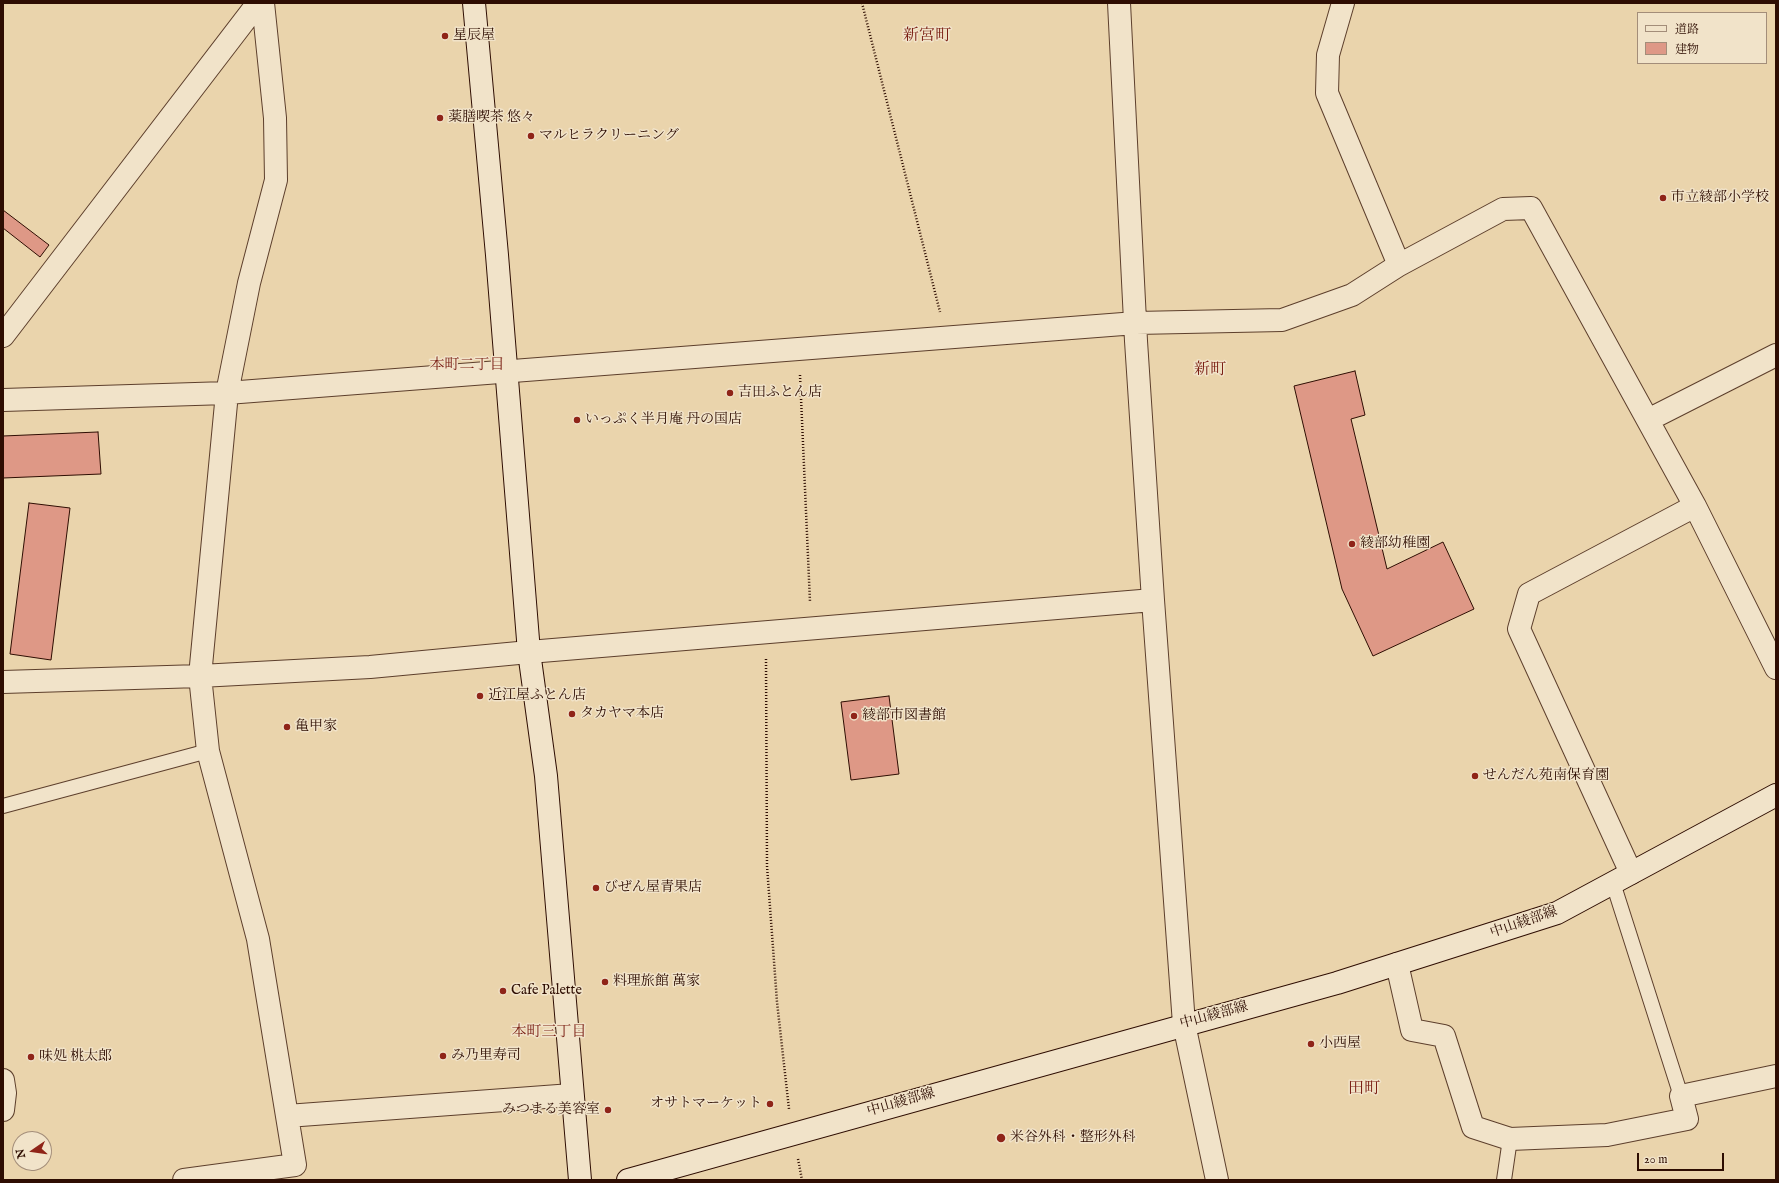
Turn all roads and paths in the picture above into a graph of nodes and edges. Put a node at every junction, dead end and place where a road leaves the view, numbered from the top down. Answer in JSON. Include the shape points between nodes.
{"nodes":[{"id":1,"x":258,"y":3,"type":"edge"},
{"id":2,"x":263,"y":3,"type":"edge"},
{"id":3,"x":474,"y":3,"type":"edge"},
{"id":4,"x":862,"y":3,"type":"edge"},
{"id":5,"x":1119,"y":3,"type":"edge"},
{"id":6,"x":1343,"y":3,"type":"edge"},
{"id":7,"x":1399,"y":265,"type":"junction"},
{"id":8,"x":1136,"y":323,"type":"junction"},
{"id":9,"x":3,"y":336,"type":"edge"},
{"id":10,"x":947,"y":337,"type":"junction"},
{"id":11,"x":799,"y":349,"type":"junction"},
{"id":12,"x":1776,"y":355,"type":"edge"},
{"id":13,"x":505,"y":371,"type":"junction"},
{"id":14,"x":227,"y":393,"type":"junction"},
{"id":15,"x":3,"y":400,"type":"edge"},
{"id":16,"x":1648,"y":420,"type":"junction"},
{"id":17,"x":1695,"y":506,"type":"junction"},
{"id":18,"x":1153,"y":600,"type":"junction"},
{"id":19,"x":812,"y":628,"type":"junction"},
{"id":20,"x":765,"y":632,"type":"junction"},
{"id":21,"x":529,"y":652,"type":"junction"},
{"id":22,"x":1776,"y":668,"type":"edge"},
{"id":23,"x":200,"y":676,"type":"junction"},
{"id":24,"x":3,"y":682,"type":"edge"},
{"id":25,"x":208,"y":752,"type":"junction"},
{"id":26,"x":1776,"y":795,"type":"edge"},
{"id":27,"x":3,"y":806,"type":"edge"},
{"id":28,"x":1622,"y":878,"type":"junction"},
{"id":29,"x":1396,"y":964,"type":"junction"},
{"id":30,"x":1184,"y":1024,"type":"junction"},
{"id":31,"x":1776,"y":1076,"type":"edge"},
{"id":32,"x":3,"y":1080,"type":"edge"},
{"id":33,"x":572,"y":1095,"type":"junction"},
{"id":34,"x":1682,"y":1096,"type":"junction"},
{"id":35,"x":3,"y":1110,"type":"edge"},
{"id":36,"x":287,"y":1116,"type":"junction"},
{"id":37,"x":792,"y":1134,"type":"junction"},
{"id":38,"x":1510,"y":1139,"type":"junction"},
{"id":39,"x":184,"y":1180,"type":"edge"},
{"id":40,"x":580,"y":1180,"type":"edge"},
{"id":41,"x":628,"y":1180,"type":"edge"},
{"id":42,"x":802,"y":1180,"type":"edge"},
{"id":43,"x":1217,"y":1180,"type":"edge"},
{"id":44,"x":1504,"y":1180,"type":"edge"}],
"edges":[{"from":1,"to":9,"type":"street"},
{"from":2,"to":14,"type":"street","via":[[275,118],[276,180],[249,284]]},
{"from":3,"to":13,"type":"street","via":[[498,255]]},
{"from":4,"to":10,"type":"path"},
{"from":5,"to":8,"type":"street"},
{"from":6,"to":7,"type":"street","via":[[1328,55],[1327,93]]},
{"from":7,"to":8,"type":"street","via":[[1352,295],[1282,320]]},
{"from":7,"to":16,"type":"street","via":[[1503,209],[1531,208]]},
{"from":8,"to":10,"type":"street"},
{"from":8,"to":18,"type":"street"},
{"from":10,"to":11,"type":"street"},
{"from":11,"to":13,"type":"street"},
{"from":11,"to":19,"type":"path"},
{"from":12,"to":16,"type":"street"},
{"from":13,"to":14,"type":"street"},
{"from":13,"to":21,"type":"street"},
{"from":14,"to":15,"type":"street"},
{"from":14,"to":23,"type":"street"},
{"from":16,"to":17,"type":"street"},
{"from":17,"to":22,"type":"street"},
{"from":17,"to":28,"type":"street","via":[[1528,594],[1519,629]]},
{"from":18,"to":19,"type":"street"},
{"from":18,"to":30,"type":"street"},
{"from":19,"to":20,"type":"street"},
{"from":20,"to":21,"type":"street"},
{"from":20,"to":37,"type":"path","via":[[767,866],[777,1002]]},
{"from":21,"to":23,"type":"street","via":[[370,667]]},
{"from":21,"to":33,"type":"street","via":[[546,776]]},
{"from":23,"to":24,"type":"street"},
{"from":23,"to":25,"type":"street"},
{"from":25,"to":27,"type":"lane"},
{"from":25,"to":36,"type":"street","via":[[258,939]]},
{"from":26,"to":28,"type":"street","name":"中山綾部線"},
{"from":28,"to":29,"type":"street","name":"中山綾部線","via":[[1557,913]]},
{"from":28,"to":34,"type":"lane"},
{"from":29,"to":30,"type":"street","name":"中山綾部線","via":[[1337,983]]},
{"from":29,"to":38,"type":"street","via":[[1412,1030],[1444,1036],[1473,1127]]},
{"from":30,"to":37,"type":"street","name":"中山綾部線"},
{"from":30,"to":43,"type":"street"},
{"from":31,"to":34,"type":"street"},
{"from":32,"to":35,"type":"street"},
{"from":33,"to":36,"type":"street"},
{"from":33,"to":40,"type":"street"},
{"from":34,"to":38,"type":"street","via":[[1687,1119],[1607,1135]]},
{"from":36,"to":39,"type":"street","via":[[295,1165]]},
{"from":37,"to":41,"type":"street","name":"中山綾部線"},
{"from":37,"to":42,"type":"path"},
{"from":38,"to":44,"type":"lane"}]}
